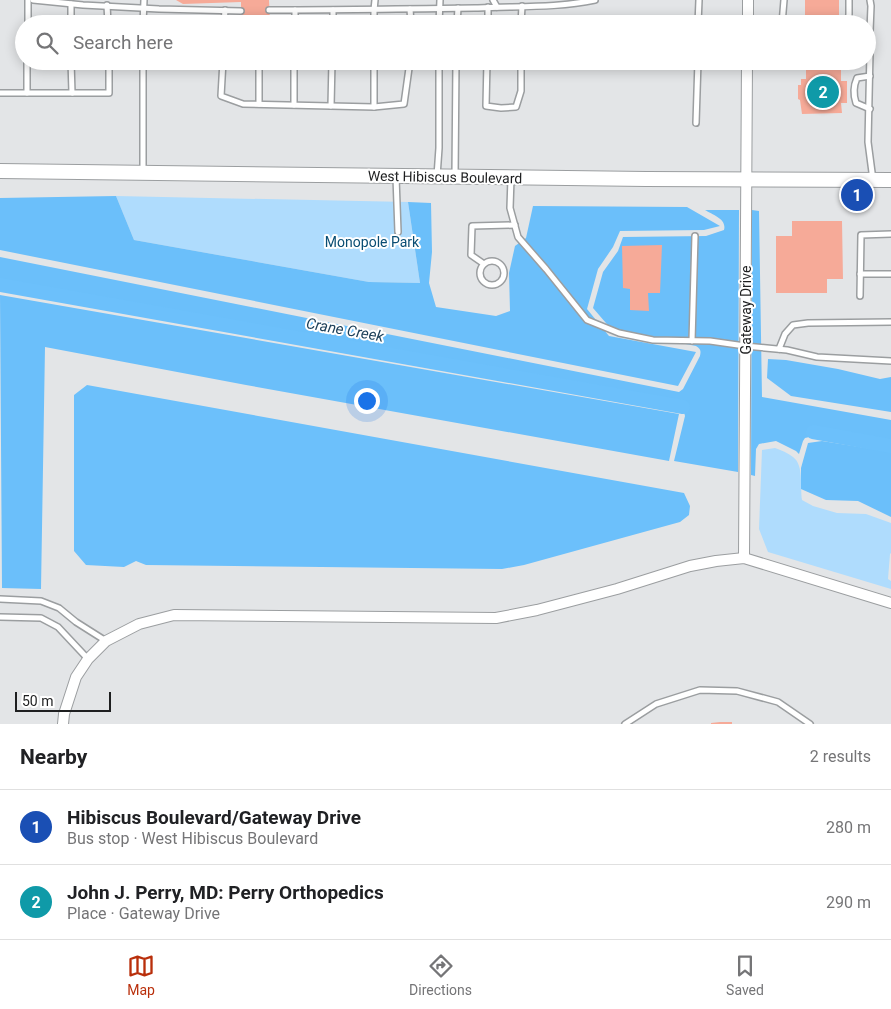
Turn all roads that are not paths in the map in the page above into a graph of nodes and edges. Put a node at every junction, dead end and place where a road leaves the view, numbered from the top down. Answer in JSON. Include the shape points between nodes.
{"nodes":[{"id":1,"x":28,"y":0,"type":"edge"},
{"id":2,"x":33,"y":0,"type":"edge"},
{"id":3,"x":144,"y":0,"type":"edge"},
{"id":4,"x":376,"y":0,"type":"edge"},
{"id":5,"x":440,"y":0,"type":"edge"},
{"id":6,"x":494,"y":0,"type":"edge"},
{"id":7,"x":595,"y":0,"type":"edge"},
{"id":8,"x":699,"y":0,"type":"edge"},
{"id":9,"x":748,"y":0,"type":"edge"},
{"id":10,"x":784,"y":0,"type":"edge"},
{"id":11,"x":849,"y":0,"type":"edge"},
{"id":12,"x":870,"y":0,"type":"edge"},
{"id":13,"x":48,"y":1,"type":"edge"},
{"id":14,"x":573,"y":2,"type":"edge"},
{"id":15,"x":539,"y":3,"type":"edge"},
{"id":16,"x":71,"y":4,"type":"junction"},
{"id":17,"x":107,"y":5,"type":"junction"},
{"id":18,"x":522,"y":6,"type":"junction"},
{"id":19,"x":488,"y":7,"type":"junction"},
{"id":20,"x":497,"y":7,"type":"junction"},
{"id":21,"x":143,"y":8,"type":"junction"},
{"id":22,"x":438,"y":8,"type":"junction"},
{"id":23,"x":458,"y":8,"type":"junction"},
{"id":24,"x":410,"y":9,"type":"junction"},
{"id":25,"x":225,"y":10,"type":"junction"},
{"id":26,"x":269,"y":10,"type":"dead end"},
{"id":27,"x":295,"y":10,"type":"junction"},
{"id":28,"x":333,"y":10,"type":"junction"},
{"id":29,"x":374,"y":10,"type":"junction"},
{"id":30,"x":241,"y":11,"type":"dead end"},
{"id":31,"x":28,"y":15,"type":"edge"},
{"id":32,"x":71,"y":15,"type":"edge"},
{"id":33,"x":108,"y":15,"type":"edge"},
{"id":34,"x":143,"y":15,"type":"edge"},
{"id":35,"x":225,"y":15,"type":"edge"},
{"id":36,"x":295,"y":15,"type":"edge"},
{"id":37,"x":333,"y":15,"type":"edge"},
{"id":38,"x":374,"y":15,"type":"edge"},
{"id":39,"x":410,"y":15,"type":"edge"},
{"id":40,"x":438,"y":15,"type":"edge"},
{"id":41,"x":458,"y":15,"type":"edge"},
{"id":42,"x":488,"y":15,"type":"edge"},
{"id":43,"x":522,"y":15,"type":"edge"},
{"id":44,"x":698,"y":15,"type":"edge"},
{"id":45,"x":748,"y":15,"type":"edge"},
{"id":46,"x":783,"y":15,"type":"edge"},
{"id":47,"x":849,"y":15,"type":"edge"},
{"id":48,"x":871,"y":15,"type":"edge"},
{"id":49,"x":27,"y":70,"type":"edge"},
{"id":50,"x":71,"y":70,"type":"edge"},
{"id":51,"x":109,"y":70,"type":"edge"},
{"id":52,"x":143,"y":70,"type":"edge"},
{"id":53,"x":222,"y":70,"type":"edge"},
{"id":54,"x":259,"y":70,"type":"edge"},
{"id":55,"x":294,"y":70,"type":"edge"},
{"id":56,"x":332,"y":70,"type":"edge"},
{"id":57,"x":374,"y":70,"type":"edge"},
{"id":58,"x":409,"y":70,"type":"edge"},
{"id":59,"x":439,"y":70,"type":"edge"},
{"id":60,"x":456,"y":70,"type":"edge"},
{"id":61,"x":487,"y":70,"type":"edge"},
{"id":62,"x":521,"y":70,"type":"edge"},
{"id":63,"x":698,"y":70,"type":"edge"},
{"id":64,"x":747,"y":70,"type":"edge"},
{"id":65,"x":870,"y":70,"type":"edge"},
{"id":66,"x":870,"y":76,"type":"junction"},
{"id":67,"x":0,"y":93,"type":"edge"},
{"id":68,"x":27,"y":93,"type":"junction"},
{"id":69,"x":72,"y":93,"type":"junction"},
{"id":70,"x":259,"y":104,"type":"junction"},
{"id":71,"x":294,"y":105,"type":"junction"},
{"id":72,"x":331,"y":106,"type":"junction"},
{"id":73,"x":374,"y":108,"type":"junction"},
{"id":74,"x":870,"y":108,"type":"junction"},
{"id":75,"x":696,"y":123,"type":"dead end"},
{"id":76,"x":0,"y":171,"type":"edge"},
{"id":77,"x":143,"y":173,"type":"junction"},
{"id":78,"x":396,"y":176,"type":"junction"},
{"id":79,"x":437,"y":177,"type":"junction"},
{"id":80,"x":455,"y":177,"type":"junction"},
{"id":81,"x":511,"y":178,"type":"junction"},
{"id":82,"x":746,"y":179,"type":"junction"},
{"id":83,"x":873,"y":180,"type":"junction"},
{"id":84,"x":891,"y":180,"type":"edge"},
{"id":85,"x":515,"y":225,"type":"junction"},
{"id":86,"x":398,"y":232,"type":"dead end"},
{"id":87,"x":891,"y":234,"type":"edge"},
{"id":88,"x":695,"y":236,"type":"dead end"},
{"id":89,"x":484,"y":264,"type":"junction"},
{"id":90,"x":860,"y":274,"type":"junction"},
{"id":91,"x":891,"y":274,"type":"edge"},
{"id":92,"x":860,"y":296,"type":"dead end"},
{"id":93,"x":891,"y":322,"type":"edge"},
{"id":94,"x":692,"y":341,"type":"junction"},
{"id":95,"x":746,"y":346,"type":"junction"},
{"id":96,"x":779,"y":349,"type":"junction"},
{"id":97,"x":891,"y":361,"type":"edge"},
{"id":98,"x":744,"y":558,"type":"junction"},
{"id":99,"x":0,"y":600,"type":"edge"},
{"id":100,"x":891,"y":603,"type":"edge"},
{"id":101,"x":0,"y":616,"type":"edge"},
{"id":102,"x":106,"y":641,"type":"junction"},
{"id":103,"x":88,"y":659,"type":"junction"},
{"id":104,"x":64,"y":724,"type":"edge"},
{"id":105,"x":625,"y":724,"type":"edge"},
{"id":106,"x":810,"y":724,"type":"edge"}],
"edges":[{"from":1,"to":31,"type":"lane"},
{"from":2,"to":13,"type":"lane"},
{"from":3,"to":21,"type":"lane"},
{"from":4,"to":29,"type":"lane"},
{"from":5,"to":22,"type":"lane"},
{"from":6,"to":20,"type":"lane"},
{"from":7,"to":14,"type":"lane"},
{"from":8,"to":44,"type":"lane"},
{"from":9,"to":45,"type":"street"},
{"from":10,"to":46,"type":"lane"},
{"from":11,"to":47,"type":"lane"},
{"from":12,"to":48,"type":"lane"},
{"from":13,"to":16,"type":"lane"},
{"from":14,"to":15,"type":"lane"},
{"from":15,"to":18,"type":"lane"},
{"from":16,"to":17,"type":"lane"},
{"from":16,"to":32,"type":"lane"},
{"from":17,"to":21,"type":"lane"},
{"from":17,"to":33,"type":"lane"},
{"from":18,"to":20,"type":"lane"},
{"from":18,"to":43,"type":"lane"},
{"from":19,"to":20,"type":"lane"},
{"from":19,"to":23,"type":"lane"},
{"from":19,"to":42,"type":"lane"},
{"from":21,"to":25,"type":"lane"},
{"from":21,"to":34,"type":"lane"},
{"from":22,"to":23,"type":"lane"},
{"from":22,"to":24,"type":"lane"},
{"from":22,"to":40,"type":"lane"},
{"from":23,"to":41,"type":"lane"},
{"from":24,"to":29,"type":"lane"},
{"from":24,"to":39,"type":"lane"},
{"from":25,"to":30,"type":"lane"},
{"from":25,"to":35,"type":"lane"},
{"from":26,"to":27,"type":"lane"},
{"from":27,"to":28,"type":"lane"},
{"from":27,"to":36,"type":"lane"},
{"from":28,"to":29,"type":"lane"},
{"from":28,"to":37,"type":"lane"},
{"from":29,"to":38,"type":"lane"},
{"from":49,"to":68,"type":"lane"},
{"from":50,"to":69,"type":"lane"},
{"from":51,"to":69,"type":"lane","via":[[109,93]]},
{"from":52,"to":77,"type":"lane"},
{"from":53,"to":70,"type":"lane","via":[[221,96],[242,104]]},
{"from":54,"to":70,"type":"lane"},
{"from":55,"to":71,"type":"lane"},
{"from":56,"to":72,"type":"lane"},
{"from":57,"to":73,"type":"lane"},
{"from":58,"to":73,"type":"lane","via":[[404,104]]},
{"from":59,"to":79,"type":"lane"},
{"from":60,"to":80,"type":"lane"},
{"from":61,"to":62,"type":"lane","via":[[486,106],[501,108],[516,107],[521,91]]},
{"from":63,"to":75,"type":"lane"},
{"from":64,"to":82,"type":"street","name":"Gateway Drive"},
{"from":65,"to":66,"type":"lane"},
{"from":66,"to":74,"type":"lane"},
{"from":66,"to":74,"type":"lane","via":[[857,78],[854,85],[856,103]]},
{"from":67,"to":68,"type":"lane"},
{"from":68,"to":69,"type":"lane"},
{"from":70,"to":71,"type":"lane"},
{"from":71,"to":72,"type":"lane"},
{"from":72,"to":73,"type":"lane"},
{"from":74,"to":83,"type":"lane","via":[[868,142]]},
{"from":76,"to":77,"type":"street","name":"West Hibiscus Boulevard"},
{"from":77,"to":78,"type":"street","name":"West Hibiscus Boulevard"},
{"from":78,"to":79,"type":"street","name":"West Hibiscus Boulevard"},
{"from":78,"to":86,"type":"lane"},
{"from":79,"to":80,"type":"street","name":"West Hibiscus Boulevard"},
{"from":80,"to":81,"type":"street","name":"West Hibiscus Boulevard"},
{"from":81,"to":82,"type":"street","name":"West Hibiscus Boulevard"},
{"from":81,"to":85,"type":"lane","via":[[510,208]]},
{"from":82,"to":83,"type":"street","name":"West Hibiscus Boulevard"},
{"from":82,"to":95,"type":"street","name":"Gateway Drive"},
{"from":83,"to":84,"type":"street","name":"West Hibiscus Boulevard"},
{"from":85,"to":89,"type":"lane","via":[[472,226],[471,255]]},
{"from":85,"to":94,"type":"lane","via":[[518,237],[586,320],[619,333],[653,340]]},
{"from":87,"to":90,"type":"lane","via":[[861,235]]},
{"from":88,"to":94,"type":"lane"},
{"from":89,"to":89,"type":"lane","via":[[480,270],[483,281],[498,283],[503,277],[501,266],[491,261]]},
{"from":90,"to":91,"type":"lane"},
{"from":90,"to":92,"type":"lane"},
{"from":93,"to":96,"type":"lane","via":[[793,325]]},
{"from":94,"to":95,"type":"lane"},
{"from":95,"to":96,"type":"lane"},
{"from":95,"to":98,"type":"street","name":"Gateway Drive"},
{"from":96,"to":97,"type":"lane","via":[[817,357]]},
{"from":98,"to":100,"type":"street"},
{"from":98,"to":102,"type":"street","via":[[690,566],[617,589],[496,618],[174,615],[139,624]]},
{"from":99,"to":102,"type":"lane","via":[[41,601],[59,608]]},
{"from":101,"to":103,"type":"lane","via":[[42,618],[58,627]]},
{"from":102,"to":103,"type":"street"},
{"from":103,"to":104,"type":"street","via":[[76,677]]},
{"from":105,"to":106,"type":"lane","via":[[656,704],[700,690],[737,691],[778,702]]}]}
